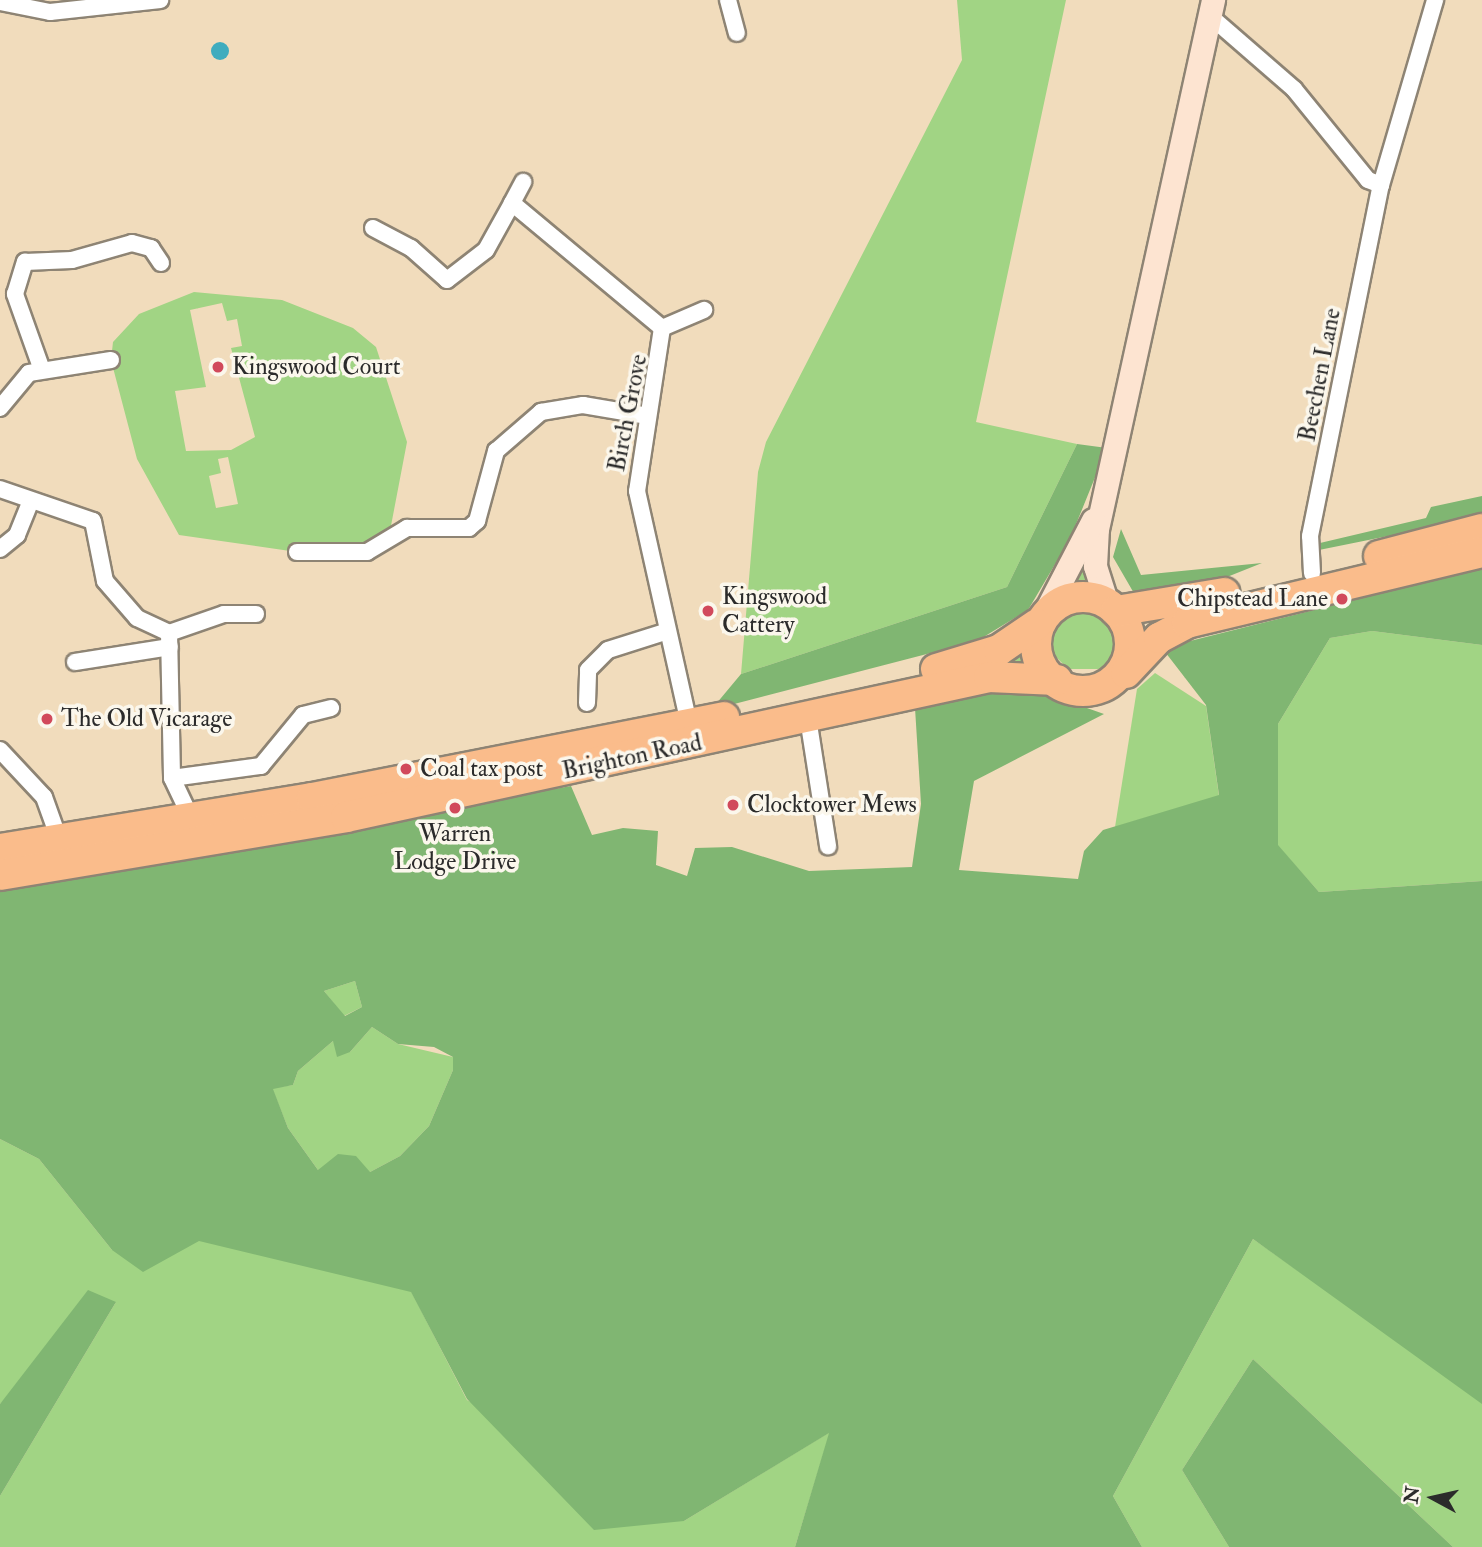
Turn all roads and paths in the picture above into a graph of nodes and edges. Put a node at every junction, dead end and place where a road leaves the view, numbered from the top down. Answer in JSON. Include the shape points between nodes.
{"nodes":[{"id":1,"x":160,"y":0,"type":"edge"},
{"id":2,"x":728,"y":0,"type":"edge"},
{"id":3,"x":1435,"y":0,"type":"edge"},
{"id":4,"x":0,"y":2,"type":"edge"},
{"id":5,"x":1212,"y":8,"type":"edge"},
{"id":6,"x":737,"y":33,"type":"dead end"},
{"id":7,"x":523,"y":182,"type":"dead end"},
{"id":8,"x":1381,"y":185,"type":"junction"},
{"id":9,"x":512,"y":203,"type":"junction"},
{"id":10,"x":373,"y":228,"type":"dead end"},
{"id":11,"x":161,"y":263,"type":"dead end"},
{"id":12,"x":7,"y":297,"type":"edge"},
{"id":13,"x":704,"y":310,"type":"dead end"},
{"id":14,"x":662,"y":328,"type":"junction"},
{"id":15,"x":111,"y":360,"type":"dead end"},
{"id":16,"x":42,"y":370,"type":"junction"},
{"id":17,"x":0,"y":408,"type":"edge"},
{"id":18,"x":648,"y":416,"type":"junction"},
{"id":19,"x":0,"y":489,"type":"edge"},
{"id":20,"x":1103,"y":500,"type":"junction"},
{"id":21,"x":31,"y":502,"type":"junction"},
{"id":22,"x":1482,"y":529,"type":"edge"},
{"id":23,"x":0,"y":549,"type":"edge"},
{"id":24,"x":297,"y":552,"type":"dead end"},
{"id":25,"x":1482,"y":552,"type":"edge"},
{"id":26,"x":1312,"y":573,"type":"junction"},
{"id":27,"x":1112,"y":609,"type":"junction"},
{"id":28,"x":256,"y":614,"type":"dead end"},
{"id":29,"x":1040,"y":619,"type":"junction"},
{"id":30,"x":665,"y":632,"type":"junction"},
{"id":31,"x":169,"y":640,"type":"junction"},
{"id":32,"x":75,"y":662,"type":"dead end"},
{"id":33,"x":1126,"y":673,"type":"junction"},
{"id":34,"x":1056,"y":680,"type":"junction"},
{"id":35,"x":587,"y":703,"type":"dead end"},
{"id":36,"x":331,"y":708,"type":"dead end"},
{"id":37,"x":808,"y":718,"type":"junction"},
{"id":38,"x":689,"y":724,"type":"junction"},
{"id":39,"x":0,"y":750,"type":"edge"},
{"id":40,"x":172,"y":778,"type":"junction"},
{"id":41,"x":191,"y":818,"type":"junction"},
{"id":42,"x":60,"y":839,"type":"junction"},
{"id":43,"x":828,"y":846,"type":"dead end"},
{"id":44,"x":0,"y":849,"type":"edge"},
{"id":45,"x":0,"y":875,"type":"edge"}],
"edges":[{"from":1,"to":4,"type":"street","via":[[50,12]]},
{"from":2,"to":6,"type":"street"},
{"from":3,"to":8,"type":"street","name":"Beechen Lane"},
{"from":5,"to":8,"type":"street","via":[[1294,89],[1368,180]]},
{"from":5,"to":20,"type":"street"},
{"from":7,"to":9,"type":"street"},
{"from":8,"to":26,"type":"street","name":"Beechen Lane","via":[[1310,536]]},
{"from":9,"to":10,"type":"street","via":[[486,250],[447,280],[411,248]]},
{"from":9,"to":14,"type":"street","name":"Birch Grove"},
{"from":11,"to":12,"type":"street","via":[[151,248],[132,243],[72,260],[30,260],[20,266]]},
{"from":12,"to":16,"type":"street"},
{"from":13,"to":14,"type":"street"},
{"from":14,"to":18,"type":"street","name":"Birch Grove","via":[[665,340]]},
{"from":15,"to":16,"type":"street"},
{"from":16,"to":17,"type":"street","via":[[20,379]]},
{"from":18,"to":24,"type":"street","via":[[583,405],[541,412],[496,451],[477,521],[469,528],[407,528],[367,552]]},
{"from":18,"to":30,"type":"street","name":"Birch Grove","via":[[637,491]]},
{"from":19,"to":21,"type":"street"},
{"from":20,"to":27,"type":"street","via":[[1095,566]]},
{"from":20,"to":29,"type":"street"},
{"from":21,"to":23,"type":"street","via":[[17,535]]},
{"from":21,"to":31,"type":"street","via":[[99,526],[105,581],[137,618]]},
{"from":22,"to":26,"type":"highway"},
{"from":25,"to":33,"type":"highway","via":[[1187,623],[1159,638]]},
{"from":26,"to":27,"type":"highway","via":[[1166,607]]},
{"from":27,"to":29,"type":"highway","via":[[1071,603]]},
{"from":27,"to":33,"type":"highway","via":[[1132,639]]},
{"from":28,"to":31,"type":"street","via":[[224,614]]},
{"from":29,"to":34,"type":"highway","via":[[1035,655]]},
{"from":29,"to":38,"type":"highway","name":"Brighton Road","via":[[976,659]]},
{"from":30,"to":35,"type":"street","via":[[608,650],[588,670]]},
{"from":30,"to":38,"type":"street","name":"Birch Grove"},
{"from":31,"to":32,"type":"street"},
{"from":31,"to":40,"type":"street"},
{"from":33,"to":34,"type":"highway","via":[[1097,686]]},
{"from":34,"to":37,"type":"highway","name":"Brighton Road","via":[[989,677]]},
{"from":36,"to":40,"type":"street","via":[[303,715],[261,766]]},
{"from":37,"to":43,"type":"street"},
{"from":37,"to":45,"type":"highway","name":"Brighton Road","via":[[346,817]]},
{"from":38,"to":41,"type":"highway","name":"Brighton Road"},
{"from":39,"to":42,"type":"street","via":[[44,797]]},
{"from":40,"to":41,"type":"street"},
{"from":41,"to":42,"type":"highway","name":"Brighton Road"},
{"from":42,"to":44,"type":"highway","name":"Brighton Road"}]}
